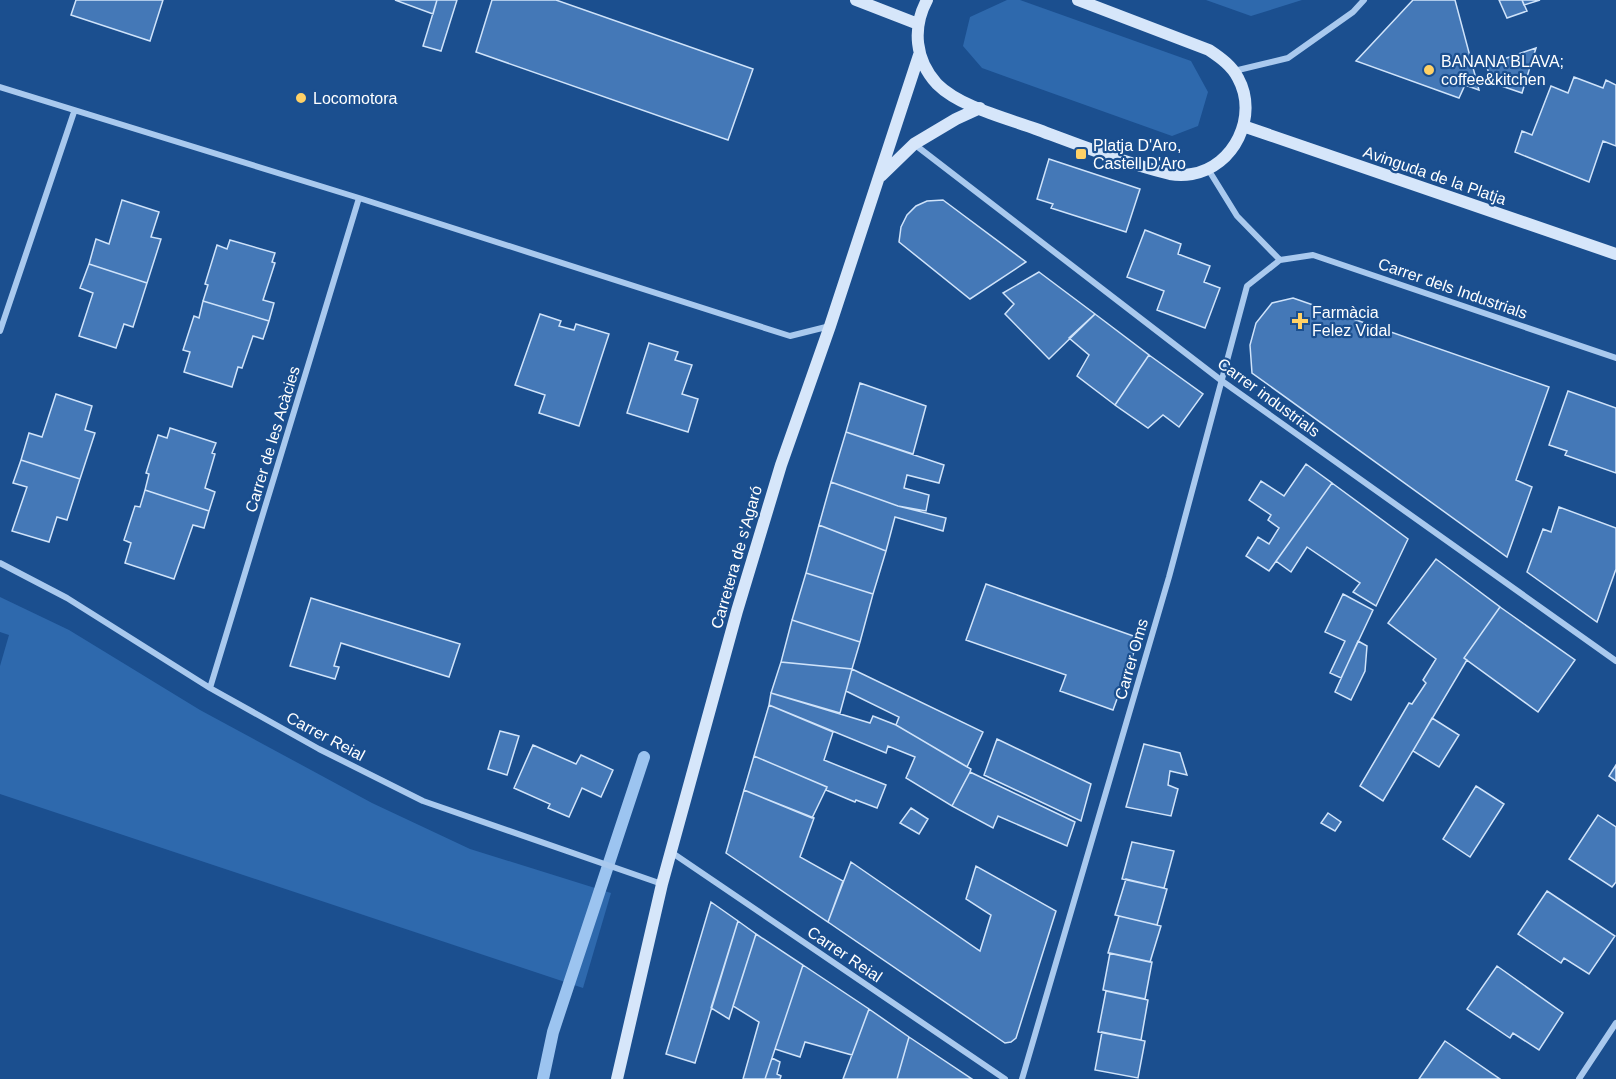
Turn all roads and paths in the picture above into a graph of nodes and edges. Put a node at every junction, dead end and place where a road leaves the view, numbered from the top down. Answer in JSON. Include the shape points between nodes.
{"nodes":[{"id":1,"x":856,"y":0,"type":"edge"},
{"id":2,"x":927,"y":0,"type":"edge"},
{"id":3,"x":1078,"y":0,"type":"edge"},
{"id":4,"x":1364,"y":0,"type":"edge"},
{"id":5,"x":918,"y":24,"type":"junction"},
{"id":6,"x":920,"y":55,"type":"junction"},
{"id":7,"x":1234,"y":71,"type":"junction"},
{"id":8,"x":0,"y":87,"type":"edge"},
{"id":9,"x":980,"y":108,"type":"junction"},
{"id":10,"x":74,"y":112,"type":"junction"},
{"id":11,"x":1244,"y":126,"type":"junction"},
{"id":12,"x":914,"y":144,"type":"junction"},
{"id":13,"x":1208,"y":169,"type":"junction"},
{"id":14,"x":880,"y":177,"type":"junction"},
{"id":15,"x":359,"y":198,"type":"junction"},
{"id":16,"x":1616,"y":254,"type":"edge"},
{"id":17,"x":1280,"y":260,"type":"junction"},
{"id":18,"x":830,"y":326,"type":"junction"},
{"id":19,"x":0,"y":331,"type":"edge"},
{"id":20,"x":1616,"y":358,"type":"edge"},
{"id":21,"x":1222,"y":381,"type":"junction"},
{"id":22,"x":0,"y":563,"type":"edge"},
{"id":23,"x":1616,"y":661,"type":"edge"},
{"id":24,"x":210,"y":688,"type":"junction"},
{"id":25,"x":670,"y":852,"type":"junction"},
{"id":26,"x":662,"y":885,"type":"junction"},
{"id":27,"x":1616,"y":1023,"type":"edge"},
{"id":28,"x":617,"y":1079,"type":"edge"},
{"id":29,"x":1005,"y":1079,"type":"edge"},
{"id":30,"x":1022,"y":1079,"type":"edge"},
{"id":31,"x":1579,"y":1079,"type":"edge"}],
"edges":[{"from":1,"to":5,"type":"street"},
{"from":2,"to":5,"type":"street"},
{"from":3,"to":7,"type":"street","via":[[1209,50]]},
{"from":4,"to":7,"type":"street","via":[[1288,58]]},
{"from":5,"to":6,"type":"street"},
{"from":6,"to":9,"type":"street","via":[[938,84]]},
{"from":6,"to":14,"type":"street","name":"Carretera de s'Agaró"},
{"from":7,"to":11,"type":"street","via":[[1245,98]]},
{"from":8,"to":10,"type":"street"},
{"from":9,"to":12,"type":"street"},
{"from":9,"to":13,"type":"street","via":[[1172,175]]},
{"from":10,"to":15,"type":"street"},
{"from":10,"to":19,"type":"street"},
{"from":11,"to":13,"type":"street","via":[[1229,154]]},
{"from":11,"to":16,"type":"street","name":"Avinguda de la Platja"},
{"from":12,"to":14,"type":"street"},
{"from":12,"to":21,"type":"street","name":"Carrer industrials"},
{"from":13,"to":17,"type":"street","via":[[1237,216]]},
{"from":14,"to":18,"type":"street","name":"Carretera de s'Agaró"},
{"from":15,"to":18,"type":"street","via":[[790,336]]},
{"from":15,"to":24,"type":"street","name":"Carrer de les Acàcies"},
{"from":17,"to":20,"type":"street","name":"Carrer dels Industrials","via":[[1313,255]]},
{"from":17,"to":21,"type":"street","name":"Carrer Oms","via":[[1247,286]]},
{"from":18,"to":25,"type":"street","name":"Carretera de s'Agaró","via":[[781,465]]},
{"from":21,"to":23,"type":"street","name":"Carrer industrials"},
{"from":21,"to":30,"type":"street","name":"Carrer Oms","via":[[1169,577]]},
{"from":22,"to":24,"type":"street","name":"Carrer Reial","via":[[67,598]]},
{"from":24,"to":26,"type":"street","name":"Carrer Reial","via":[[423,801]]},
{"from":25,"to":26,"type":"street","name":"Carretera de s'Agaró"},
{"from":25,"to":29,"type":"street","name":"Carrer Reial"},
{"from":26,"to":28,"type":"street","name":"Carretera de s'Agaró"},
{"from":27,"to":31,"type":"street"}]}
